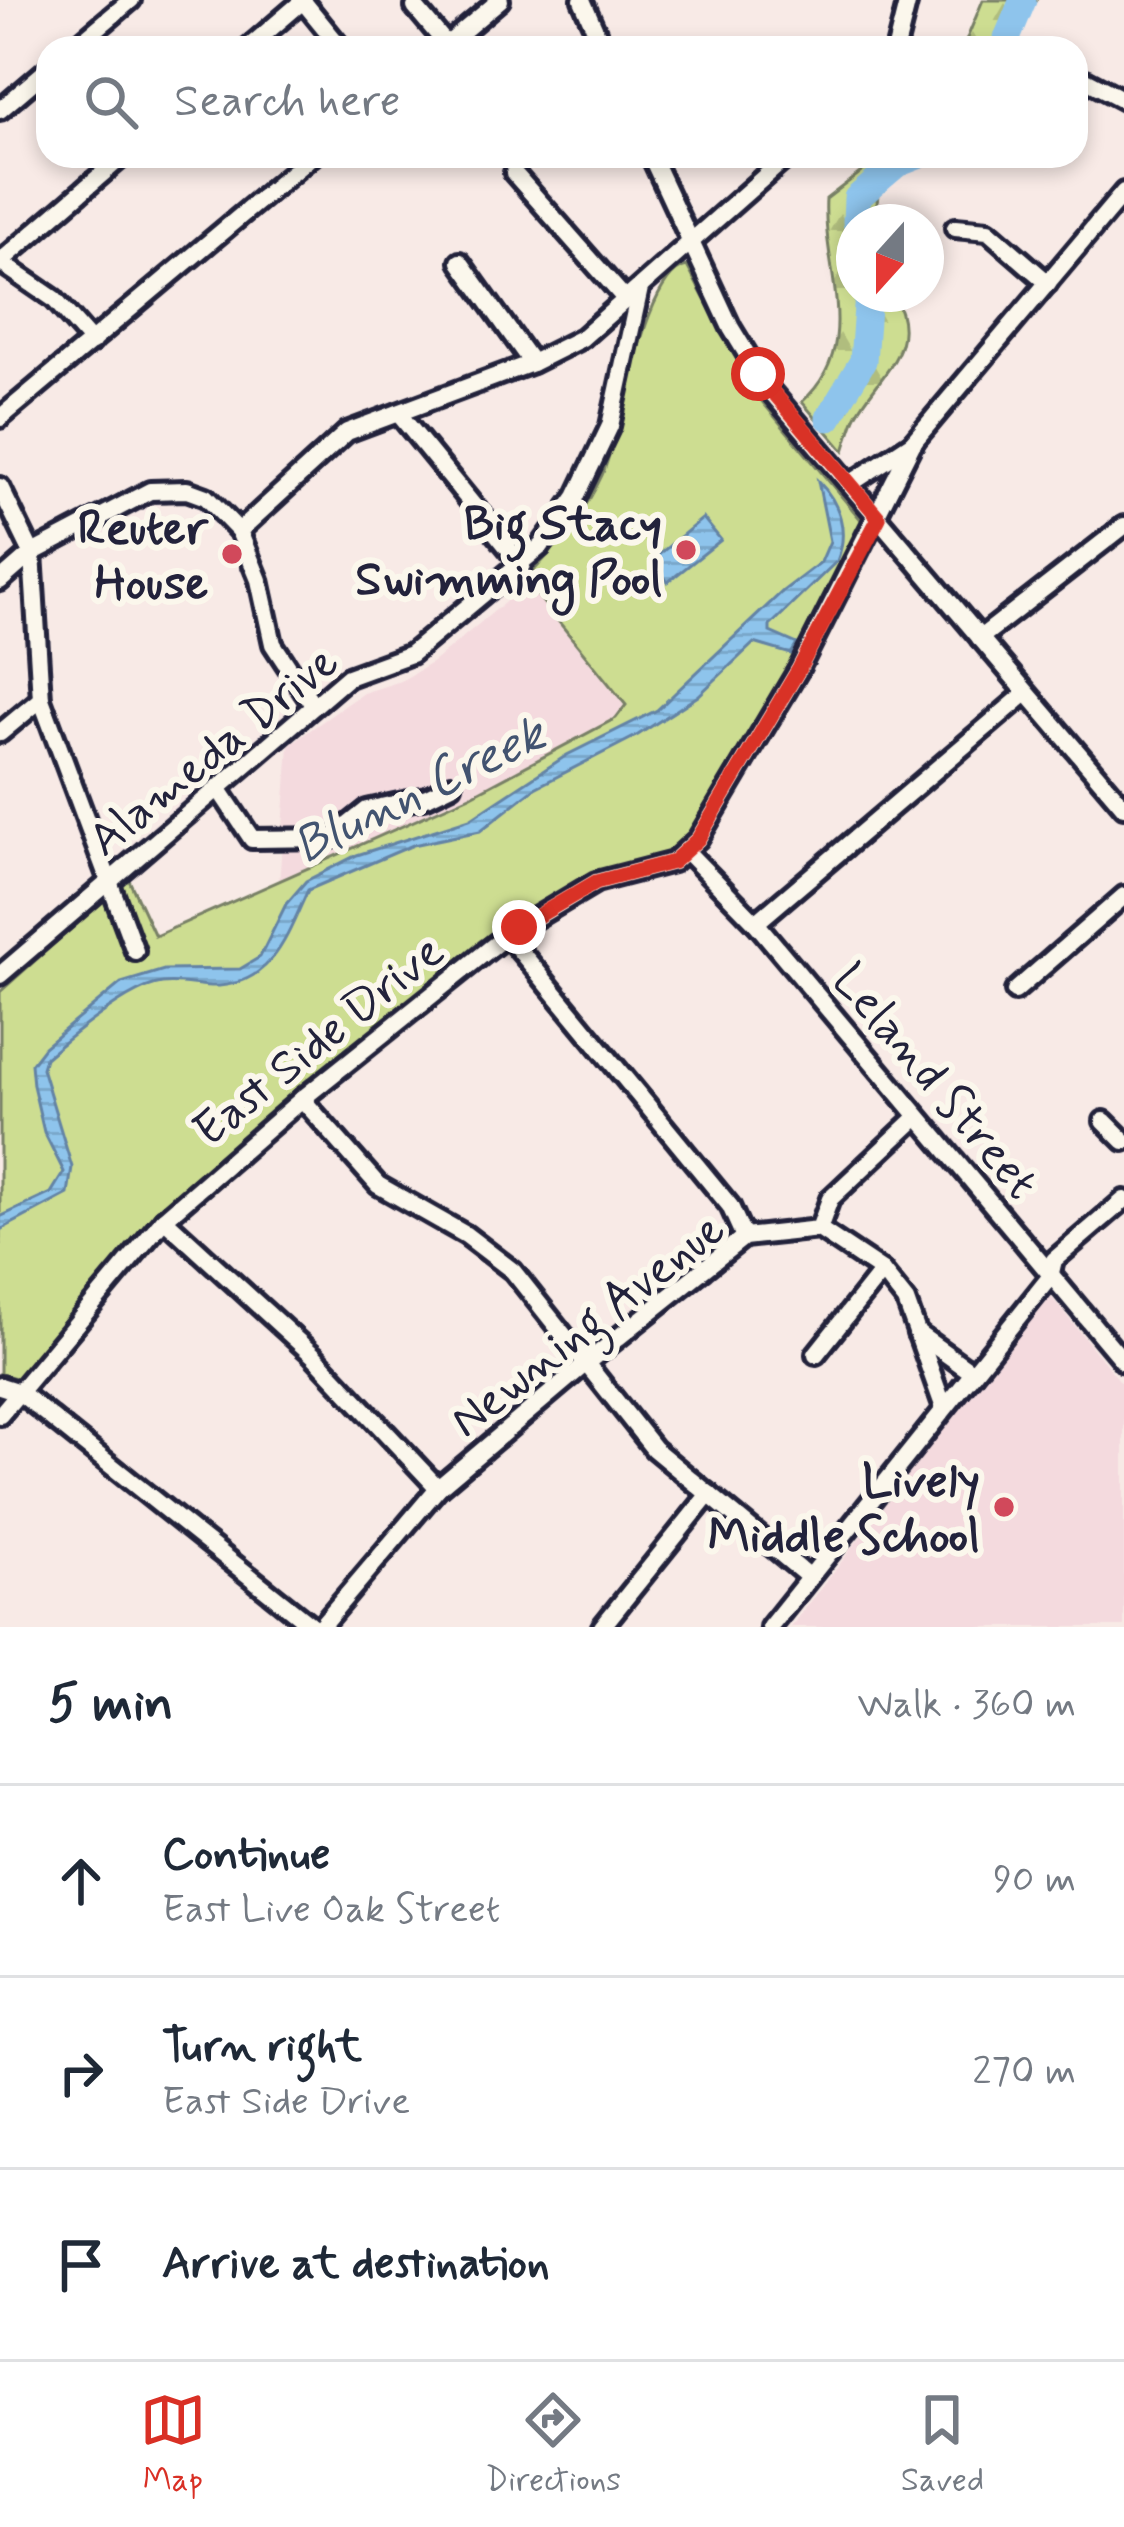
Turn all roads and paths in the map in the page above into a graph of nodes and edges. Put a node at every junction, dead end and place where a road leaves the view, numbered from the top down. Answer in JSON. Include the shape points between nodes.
{"nodes":[{"id":1,"x":131,"y":0,"type":"edge"},
{"id":2,"x":303,"y":0,"type":"edge"},
{"id":3,"x":500,"y":0,"type":"edge"},
{"id":4,"x":908,"y":0,"type":"edge"},
{"id":5,"x":585,"y":1,"type":"edge"},
{"id":6,"x":415,"y":7,"type":"dead end"},
{"id":7,"x":88,"y":36,"type":"edge"},
{"id":8,"x":262,"y":36,"type":"edge"},
{"id":9,"x":331,"y":36,"type":"edge"},
{"id":10,"x":437,"y":36,"type":"edge"},
{"id":11,"x":458,"y":36,"type":"edge"},
{"id":12,"x":598,"y":36,"type":"edge"},
{"id":13,"x":899,"y":36,"type":"edge"},
{"id":14,"x":36,"y":78,"type":"edge"},
{"id":15,"x":1088,"y":81,"type":"edge"},
{"id":16,"x":1124,"y":100,"type":"edge"},
{"id":17,"x":3,"y":101,"type":"edge"},
{"id":18,"x":109,"y":168,"type":"edge"},
{"id":19,"x":298,"y":168,"type":"edge"},
{"id":20,"x":656,"y":168,"type":"edge"},
{"id":21,"x":774,"y":168,"type":"edge"},
{"id":22,"x":514,"y":173,"type":"dead end"},
{"id":23,"x":1124,"y":192,"type":"edge"},
{"id":24,"x":955,"y":228,"type":"dead end"},
{"id":25,"x":689,"y":242,"type":"junction"},
{"id":26,"x":0,"y":262,"type":"edge"},
{"id":27,"x":460,"y":262,"type":"dead end"},
{"id":28,"x":1048,"y":283,"type":"junction"},
{"id":29,"x":633,"y":294,"type":"junction"},
{"id":30,"x":92,"y":342,"type":"junction"},
{"id":31,"x":532,"y":362,"type":"junction"},
{"id":32,"x":398,"y":412,"type":"junction"},
{"id":33,"x":0,"y":418,"type":"edge"},
{"id":34,"x":914,"y":442,"type":"junction"},
{"id":35,"x":850,"y":484,"type":"junction"},
{"id":36,"x":0,"y":488,"type":"edge"},
{"id":37,"x":879,"y":518,"type":"junction"},
{"id":38,"x":1124,"y":526,"type":"edge"},
{"id":39,"x":239,"y":531,"type":"junction"},
{"id":40,"x":32,"y":553,"type":"junction"},
{"id":41,"x":522,"y":565,"type":"junction"},
{"id":42,"x":0,"y":581,"type":"edge"},
{"id":43,"x":980,"y":638,"type":"junction"},
{"id":44,"x":1026,"y":693,"type":"junction"},
{"id":45,"x":41,"y":698,"type":"junction"},
{"id":46,"x":314,"y":705,"type":"junction"},
{"id":47,"x":0,"y":733,"type":"edge"},
{"id":48,"x":452,"y":785,"type":"dead end"},
{"id":49,"x":218,"y":788,"type":"junction"},
{"id":50,"x":1124,"y":807,"type":"edge"},
{"id":51,"x":686,"y":851,"type":"junction"},
{"id":52,"x":113,"y":880,"type":"junction"},
{"id":53,"x":1124,"y":896,"type":"edge"},
{"id":54,"x":756,"y":923,"type":"junction"},
{"id":55,"x":507,"y":935,"type":"junction"},
{"id":56,"x":135,"y":951,"type":"dead end"},
{"id":57,"x":0,"y":976,"type":"edge"},
{"id":58,"x":1015,"y":991,"type":"dead end"},
{"id":59,"x":302,"y":1099,"type":"junction"},
{"id":60,"x":916,"y":1118,"type":"junction"},
{"id":61,"x":1104,"y":1121,"type":"dead end"},
{"id":62,"x":1124,"y":1142,"type":"edge"},
{"id":63,"x":1124,"y":1200,"type":"edge"},
{"id":64,"x":164,"y":1219,"type":"junction"},
{"id":65,"x":819,"y":1228,"type":"junction"},
{"id":66,"x":744,"y":1237,"type":"junction"},
{"id":67,"x":882,"y":1271,"type":"junction"},
{"id":68,"x":1051,"y":1277,"type":"junction"},
{"id":69,"x":917,"y":1333,"type":"junction"},
{"id":70,"x":816,"y":1354,"type":"dead end"},
{"id":71,"x":1124,"y":1362,"type":"edge"},
{"id":72,"x":585,"y":1364,"type":"junction"},
{"id":73,"x":973,"y":1372,"type":"junction"},
{"id":74,"x":0,"y":1385,"type":"edge"},
{"id":75,"x":19,"y":1392,"type":"junction"},
{"id":76,"x":944,"y":1408,"type":"junction"},
{"id":77,"x":0,"y":1415,"type":"edge"},
{"id":78,"x":438,"y":1488,"type":"junction"},
{"id":79,"x":710,"y":1494,"type":"junction"},
{"id":80,"x":809,"y":1576,"type":"junction"},
{"id":81,"x":316,"y":1627,"type":"edge"},
{"id":82,"x":602,"y":1627,"type":"edge"},
{"id":83,"x":770,"y":1627,"type":"edge"}],
"edges":[{"from":1,"to":7,"type":"street"},
{"from":2,"to":8,"type":"street"},
{"from":2,"to":9,"type":"street"},
{"from":3,"to":11,"type":"street"},
{"from":4,"to":13,"type":"street"},
{"from":5,"to":12,"type":"street"},
{"from":6,"to":10,"type":"street"},
{"from":14,"to":17,"type":"street"},
{"from":15,"to":16,"type":"street"},
{"from":18,"to":26,"type":"street"},
{"from":19,"to":30,"type":"street"},
{"from":20,"to":25,"type":"street"},
{"from":21,"to":25,"type":"street"},
{"from":22,"to":29,"type":"street"},
{"from":23,"to":28,"type":"street"},
{"from":24,"to":28,"type":"street","via":[[988,232]]},
{"from":25,"to":29,"type":"street"},
{"from":25,"to":35,"type":"street","via":[[767,387]]},
{"from":26,"to":30,"type":"street","via":[[54,298]]},
{"from":27,"to":31,"type":"street"},
{"from":28,"to":34,"type":"street"},
{"from":29,"to":31,"type":"street","via":[[582,338]]},
{"from":29,"to":41,"type":"street","name":"Alameda Drive","via":[[610,426],[575,497]]},
{"from":30,"to":33,"type":"street"},
{"from":31,"to":32,"type":"street"},
{"from":32,"to":39,"type":"street","via":[[347,432]]},
{"from":32,"to":41,"type":"street"},
{"from":34,"to":35,"type":"street"},
{"from":34,"to":37,"type":"street"},
{"from":35,"to":37,"type":"street"},
{"from":36,"to":40,"type":"street"},
{"from":37,"to":43,"type":"street"},
{"from":37,"to":51,"type":"street","via":[[799,669]]},
{"from":38,"to":43,"type":"street"},
{"from":39,"to":40,"type":"street","via":[[206,497],[165,488]]},
{"from":39,"to":46,"type":"street","via":[[273,644]]},
{"from":40,"to":42,"type":"street"},
{"from":40,"to":45,"type":"street"},
{"from":41,"to":46,"type":"street","name":"Alameda Drive","via":[[411,654],[348,677]]},
{"from":43,"to":44,"type":"street"},
{"from":44,"to":50,"type":"street"},
{"from":44,"to":54,"type":"street"},
{"from":45,"to":47,"type":"street"},
{"from":45,"to":52,"type":"street"},
{"from":46,"to":49,"type":"street","name":"Alameda Drive"},
{"from":48,"to":49,"type":"street","via":[[367,810],[332,838],[252,839]]},
{"from":49,"to":52,"type":"street","name":"Alameda Drive"},
{"from":51,"to":54,"type":"street","name":"Leland Street"},
{"from":51,"to":55,"type":"street","name":"East Side Drive","via":[[673,862],[596,882]]},
{"from":52,"to":56,"type":"street"},
{"from":52,"to":57,"type":"street","name":"Alameda Drive"},
{"from":53,"to":58,"type":"street"},
{"from":54,"to":60,"type":"street","name":"Leland Street"},
{"from":55,"to":59,"type":"street","name":"East Side Drive"},
{"from":55,"to":66,"type":"street","via":[[730,1206]]},
{"from":59,"to":64,"type":"street","name":"East Side Drive"},
{"from":59,"to":72,"type":"street","via":[[377,1185],[513,1270]]},
{"from":60,"to":65,"type":"street","via":[[830,1199]]},
{"from":60,"to":68,"type":"street","name":"Leland Street"},
{"from":61,"to":62,"type":"street"},
{"from":63,"to":68,"type":"street","via":[[1054,1261]]},
{"from":64,"to":75,"type":"street","name":"East Side Drive"},
{"from":64,"to":78,"type":"street","via":[[313,1355]]},
{"from":65,"to":66,"type":"street","name":"Newning Avenue"},
{"from":65,"to":67,"type":"street"},
{"from":66,"to":72,"type":"street","name":"Newning Avenue"},
{"from":67,"to":69,"type":"street","via":[[906,1301]]},
{"from":67,"to":70,"type":"street"},
{"from":68,"to":71,"type":"street","name":"Leland Street"},
{"from":68,"to":73,"type":"street"},
{"from":69,"to":73,"type":"street"},
{"from":69,"to":76,"type":"street"},
{"from":72,"to":78,"type":"street","name":"Newning Avenue"},
{"from":72,"to":79,"type":"street","via":[[654,1449]]},
{"from":73,"to":76,"type":"street"},
{"from":74,"to":75,"type":"street"},
{"from":75,"to":77,"type":"street","name":"East Side Drive"},
{"from":75,"to":81,"type":"street"},
{"from":76,"to":80,"type":"street"},
{"from":78,"to":81,"type":"street","name":"Newning Avenue"},
{"from":79,"to":80,"type":"street"},
{"from":79,"to":82,"type":"street"},
{"from":80,"to":83,"type":"street"}]}
